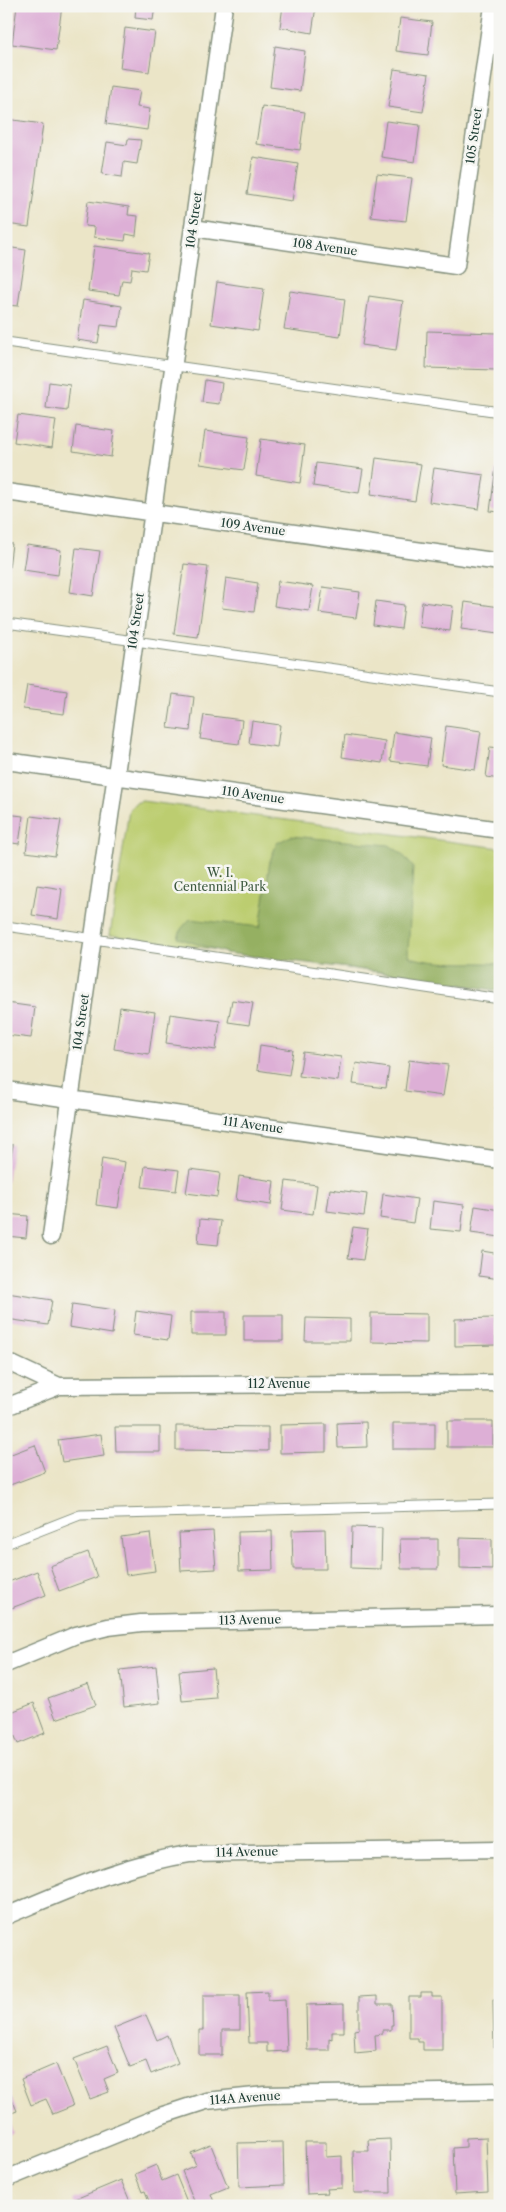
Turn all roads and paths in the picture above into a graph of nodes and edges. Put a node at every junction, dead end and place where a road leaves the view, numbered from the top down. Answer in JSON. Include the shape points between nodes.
{"nodes":[{"id":1,"x":224,"y":6,"type":"edge"},
{"id":2,"x":493,"y":6,"type":"edge"},
{"id":3,"x":193,"y":228,"type":"junction"},
{"id":4,"x":456,"y":266,"type":"joint"},
{"id":5,"x":6,"y":342,"type":"edge"},
{"id":6,"x":172,"y":365,"type":"junction"},
{"id":7,"x":500,"y":412,"type":"edge"},
{"id":8,"x":6,"y":492,"type":"edge"},
{"id":9,"x":151,"y":512,"type":"junction"},
{"id":10,"x":500,"y":562,"type":"edge"},
{"id":11,"x":6,"y":623,"type":"edge"},
{"id":12,"x":133,"y":641,"type":"junction"},
{"id":13,"x":500,"y":692,"type":"edge"},
{"id":14,"x":6,"y":761,"type":"edge"},
{"id":15,"x":114,"y":776,"type":"junction"},
{"id":16,"x":500,"y":830,"type":"edge"},
{"id":17,"x":6,"y":926,"type":"edge"},
{"id":18,"x":92,"y":939,"type":"junction"},
{"id":19,"x":500,"y":1000,"type":"edge"},
{"id":20,"x":6,"y":1090,"type":"edge"},
{"id":21,"x":70,"y":1099,"type":"junction"},
{"id":22,"x":500,"y":1160,"type":"edge"},
{"id":23,"x":51,"y":1236,"type":"dead end"},
{"id":24,"x":6,"y":1364,"type":"edge"},
{"id":25,"x":500,"y":1383,"type":"edge"},
{"id":26,"x":59,"y":1386,"type":"junction"},
{"id":27,"x":6,"y":1407,"type":"edge"},
{"id":28,"x":500,"y":1504,"type":"edge"},
{"id":29,"x":6,"y":1544,"type":"edge"},
{"id":30,"x":500,"y":1615,"type":"edge"},
{"id":31,"x":6,"y":1664,"type":"edge"},
{"id":32,"x":500,"y":1849,"type":"edge"},
{"id":33,"x":6,"y":1916,"type":"edge"},
{"id":34,"x":500,"y":2091,"type":"edge"},
{"id":35,"x":6,"y":2179,"type":"edge"}],
"edges":[{"from":1,"to":3,"type":"street","name":"104 Street"},
{"from":2,"to":4,"type":"street","name":"105 Street"},
{"from":3,"to":4,"type":"street","name":"108 Avenue"},
{"from":3,"to":6,"type":"street","name":"104 Street"},
{"from":5,"to":6,"type":"lane"},
{"from":6,"to":7,"type":"lane"},
{"from":6,"to":9,"type":"street","name":"104 Street"},
{"from":8,"to":9,"type":"street","name":"109 Avenue"},
{"from":9,"to":10,"type":"street","name":"109 Avenue"},
{"from":9,"to":12,"type":"street","name":"104 Street"},
{"from":11,"to":12,"type":"lane"},
{"from":12,"to":13,"type":"lane"},
{"from":12,"to":15,"type":"street","name":"104 Street"},
{"from":14,"to":15,"type":"street","name":"110 Avenue"},
{"from":15,"to":16,"type":"street","name":"110 Avenue"},
{"from":15,"to":18,"type":"street","name":"104 Street"},
{"from":17,"to":18,"type":"lane"},
{"from":18,"to":19,"type":"lane"},
{"from":18,"to":21,"type":"street","name":"104 Street"},
{"from":20,"to":21,"type":"street","name":"111 Avenue"},
{"from":21,"to":22,"type":"street","name":"111 Avenue"},
{"from":21,"to":23,"type":"street","name":"104 Street"},
{"from":24,"to":26,"type":"street","name":"112 Avenue"},
{"from":25,"to":26,"type":"street","name":"112 Avenue"},
{"from":26,"to":27,"type":"street","name":"112 Avenue"},
{"from":28,"to":29,"type":"lane","via":[[80,1515]]},
{"from":30,"to":31,"type":"street","name":"113 Avenue","via":[[141,1623],[76,1635]]},
{"from":32,"to":33,"type":"street","name":"114 Avenue","via":[[188,1854],[152,1859],[104,1875]]},
{"from":34,"to":35,"type":"street","name":"114A Avenue","via":[[265,2095],[206,2101],[163,2115]]}]}
